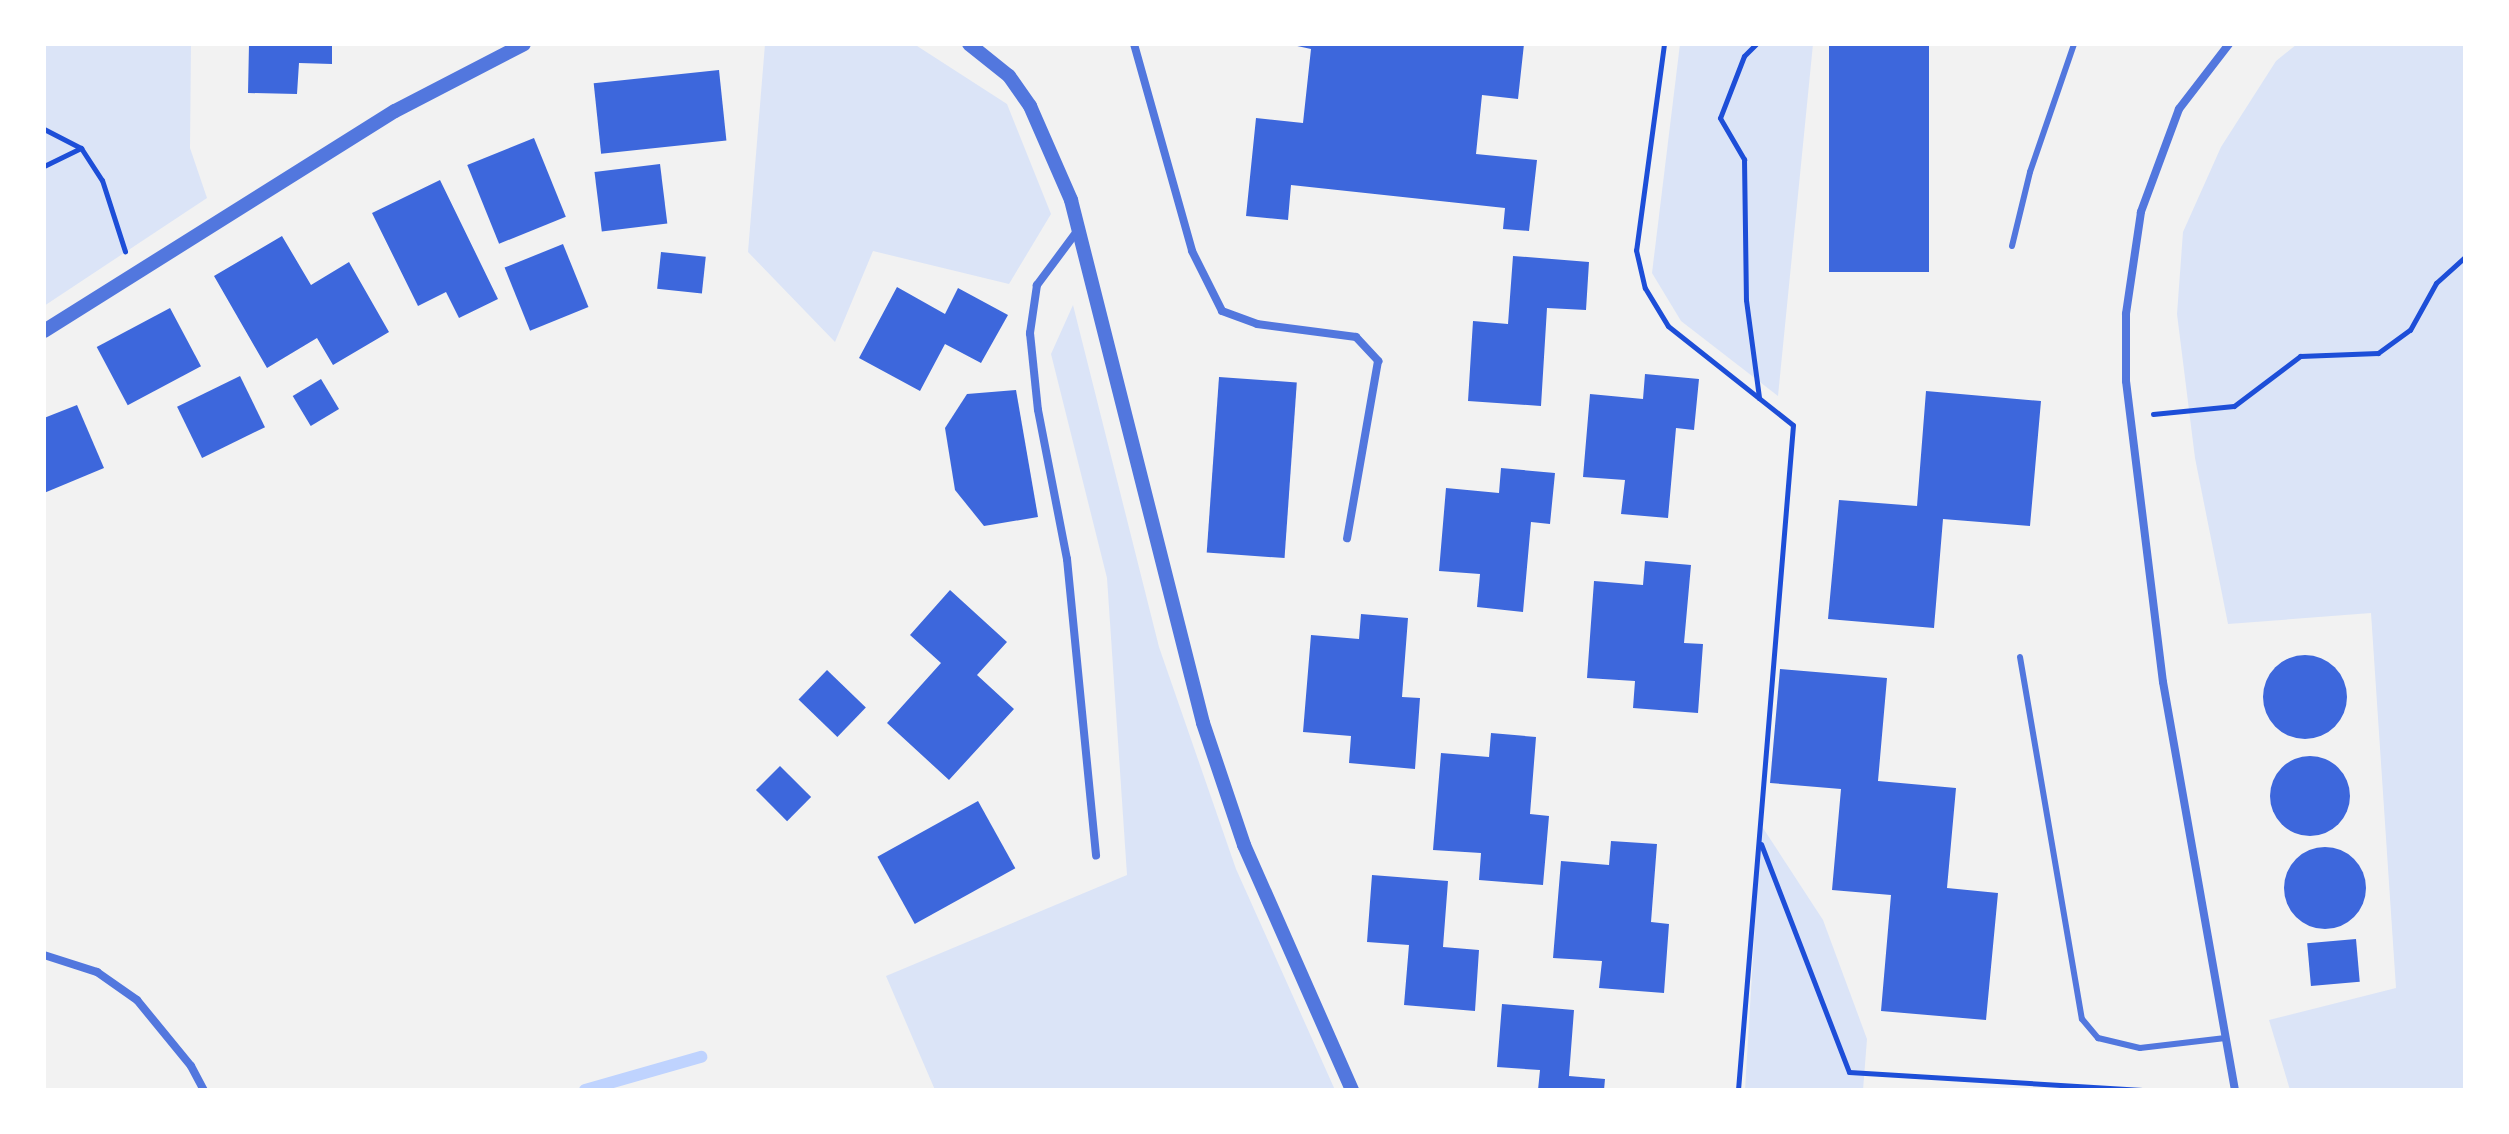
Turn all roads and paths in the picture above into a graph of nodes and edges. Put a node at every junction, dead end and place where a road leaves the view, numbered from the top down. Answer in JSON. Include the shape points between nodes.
{"nodes":[{"id":1,"x":524,"y":44,"type":"edge"},
{"id":2,"x":969,"y":44,"type":"edge"},
{"id":3,"x":1134,"y":44,"type":"edge"},
{"id":4,"x":1664,"y":44,"type":"edge"},
{"id":5,"x":1756,"y":44,"type":"edge"},
{"id":6,"x":2074,"y":44,"type":"edge"},
{"id":7,"x":2229,"y":44,"type":"edge"},
{"id":8,"x":44,"y":129,"type":"edge"},
{"id":9,"x":81,"y":148,"type":"junction"},
{"id":10,"x":44,"y":166,"type":"edge"},
{"id":11,"x":1078,"y":230,"type":"junction"},
{"id":12,"x":2012,"y":246,"type":"dead end"},
{"id":13,"x":2465,"y":257,"type":"edge"},
{"id":14,"x":134,"y":274,"type":"junction"},
{"id":15,"x":44,"y":331,"type":"edge"},
{"id":16,"x":1759,"y":398,"type":"junction"},
{"id":17,"x":2130,"y":415,"type":"junction"},
{"id":18,"x":1347,"y":538,"type":"dead end"},
{"id":19,"x":2020,"y":657,"type":"dead end"},
{"id":20,"x":1759,"y":838,"type":"junction"},
{"id":21,"x":1096,"y":856,"type":"dead end"},
{"id":22,"x":44,"y":955,"type":"edge"},
{"id":23,"x":2225,"y":1038,"type":"junction"},
{"id":24,"x":204,"y":1090,"type":"edge"},
{"id":25,"x":1352,"y":1090,"type":"edge"},
{"id":26,"x":1738,"y":1090,"type":"edge"},
{"id":27,"x":2146,"y":1090,"type":"edge"},
{"id":28,"x":2235,"y":1090,"type":"edge"}],
"edges":[{"from":1,"to":14,"type":"street","via":[[395,111]]},
{"from":2,"to":11,"type":"street","via":[[1009,76],[1030,106]]},
{"from":3,"to":18,"type":"street","via":[[1192,251],[1222,311],[1257,324],[1356,337],[1378,361]]},
{"from":4,"to":16,"type":"path","via":[[1636,250],[1645,288],[1668,326]]},
{"from":5,"to":16,"type":"path","via":[[1744,56],[1720,118],[1744,159],[1746,300]]},
{"from":6,"to":12,"type":"lane","via":[[2030,172]]},
{"from":7,"to":17,"type":"street","via":[[2179,109],[2141,212],[2126,314]]},
{"from":8,"to":9,"type":"path"},
{"from":9,"to":10,"type":"path"},
{"from":9,"to":14,"type":"path","via":[[102,180]]},
{"from":11,"to":21,"type":"street","via":[[1037,285],[1030,333],[1038,410],[1067,559]]},
{"from":11,"to":25,"type":"street","via":[[1203,723],[1244,845]]},
{"from":13,"to":17,"type":"path","via":[[2436,283],[2410,330],[2378,353],[2300,356],[2234,406]]},
{"from":14,"to":15,"type":"street"},
{"from":16,"to":20,"type":"path","via":[[1793,425]]},
{"from":17,"to":23,"type":"street","via":[[2163,682]]},
{"from":19,"to":23,"type":"lane","via":[[2082,1019],[2098,1038],[2140,1048]]},
{"from":20,"to":26,"type":"path"},
{"from":20,"to":27,"type":"path","via":[[1849,1072]]},
{"from":22,"to":24,"type":"street","via":[[97,972],[137,1000]]},
{"from":23,"to":28,"type":"street"}]}
